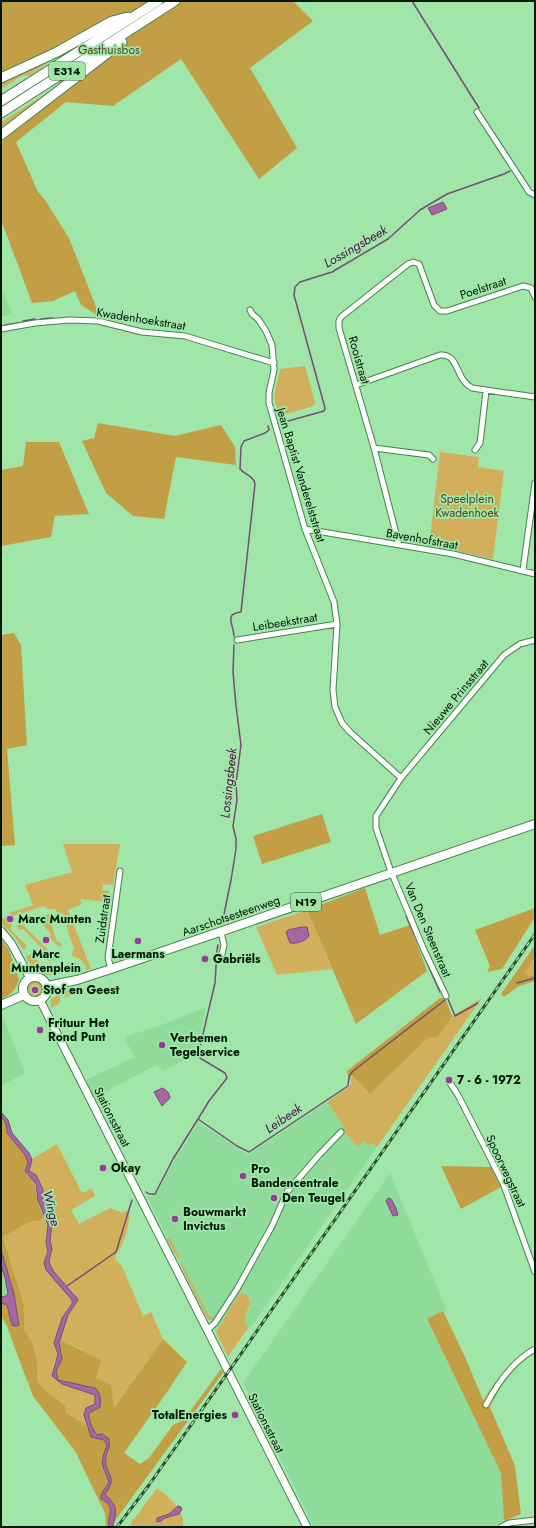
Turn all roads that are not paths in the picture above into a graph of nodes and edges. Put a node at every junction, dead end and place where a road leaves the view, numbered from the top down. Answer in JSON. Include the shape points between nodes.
{"nodes":[{"id":1,"x":158,"y":1,"type":"edge"},
{"id":2,"x":175,"y":1,"type":"edge"},
{"id":3,"x":138,"y":14,"type":"junction"},
{"id":4,"x":132,"y":29,"type":"junction"},
{"id":5,"x":1,"y":78,"type":"edge"},
{"id":6,"x":1,"y":101,"type":"edge"},
{"id":7,"x":477,"y":112,"type":"dead end"},
{"id":8,"x":1,"y":113,"type":"edge"},
{"id":9,"x":1,"y":135,"type":"edge"},
{"id":10,"x":535,"y":195,"type":"edge"},
{"id":11,"x":535,"y":297,"type":"edge"},
{"id":12,"x":434,"y":306,"type":"joint"},
{"id":13,"x":250,"y":310,"type":"dead end"},
{"id":14,"x":1,"y":329,"type":"edge"},
{"id":15,"x":274,"y":363,"type":"junction"},
{"id":16,"x":356,"y":385,"type":"junction"},
{"id":17,"x":486,"y":391,"type":"junction"},
{"id":18,"x":535,"y":397,"type":"edge"},
{"id":19,"x":374,"y":448,"type":"junction"},
{"id":20,"x":475,"y":450,"type":"dead end"},
{"id":21,"x":433,"y":458,"type":"dead end"},
{"id":22,"x":535,"y":483,"type":"edge"},
{"id":23,"x":305,"y":529,"type":"junction"},
{"id":24,"x":399,"y":545,"type":"junction"},
{"id":25,"x":523,"y":570,"type":"junction"},
{"id":26,"x":535,"y":574,"type":"edge"},
{"id":27,"x":337,"y":624,"type":"junction"},
{"id":28,"x":237,"y":640,"type":"dead end"},
{"id":29,"x":535,"y":640,"type":"edge"},
{"id":30,"x":401,"y":778,"type":"junction"},
{"id":31,"x":535,"y":824,"type":"edge"},
{"id":32,"x":120,"y":871,"type":"dead end"},
{"id":33,"x":392,"y":873,"type":"junction"},
{"id":34,"x":1,"y":931,"type":"edge"},
{"id":35,"x":221,"y":932,"type":"junction"},
{"id":36,"x":222,"y":954,"type":"dead end"},
{"id":37,"x":111,"y":970,"type":"junction"},
{"id":38,"x":30,"y":978,"type":"junction"},
{"id":39,"x":47,"y":986,"type":"junction"},
{"id":40,"x":24,"y":994,"type":"junction"},
{"id":41,"x":446,"y":996,"type":"dead end"},
{"id":42,"x":40,"y":1000,"type":"junction"},
{"id":43,"x":1,"y":1005,"type":"edge"},
{"id":44,"x":450,"y":1083,"type":"dead end"},
{"id":45,"x":341,"y":1132,"type":"dead end"},
{"id":46,"x":535,"y":1272,"type":"edge"},
{"id":47,"x":207,"y":1330,"type":"junction"},
{"id":48,"x":535,"y":1349,"type":"edge"},
{"id":49,"x":486,"y":1405,"type":"dead end"},
{"id":50,"x":535,"y":1520,"type":"edge"},
{"id":51,"x":307,"y":1527,"type":"edge"},
{"id":52,"x":501,"y":1527,"type":"edge"}],
"edges":[{"from":1,"to":3,"type":"highway","number":"E314"},
{"from":2,"to":4,"type":"highway","number":"E314"},
{"from":3,"to":5,"type":"highway","via":[[112,21],[57,52]]},
{"from":3,"to":6,"type":"highway","number":"E314"},
{"from":4,"to":8,"type":"highway","number":"E314"},
{"from":4,"to":9,"type":"highway","via":[[123,41]]},
{"from":7,"to":10,"type":"street","via":[[529,192]]},
{"from":11,"to":12,"type":"street","name":"Poelstraat","via":[[529,286],[523,286],[447,311],[440,311]]},
{"from":12,"to":16,"type":"street","name":"Rooistraat","via":[[420,266],[413,262],[341,317],[339,328]]},
{"from":13,"to":15,"type":"street","name":"Jean Baptist Vanderelststraat","via":[[266,331],[272,345]]},
{"from":14,"to":15,"type":"street","name":"Kwadenhoekstraat","via":[[69,320],[98,321],[142,332],[185,336]]},
{"from":15,"to":23,"type":"street","name":"Jean Baptist Vanderelststraat","via":[[269,403]]},
{"from":16,"to":17,"type":"street","via":[[444,355],[452,359],[465,384]]},
{"from":16,"to":19,"type":"street","name":"Rooistraat"},
{"from":17,"to":18,"type":"street"},
{"from":17,"to":20,"type":"street","via":[[480,443]]},
{"from":19,"to":21,"type":"street","via":[[429,455]]},
{"from":19,"to":24,"type":"street","name":"Rooistraat"},
{"from":22,"to":25,"type":"street"},
{"from":23,"to":24,"type":"street","name":"Bavenhofstraat"},
{"from":23,"to":27,"type":"street","name":"Jean Baptist Vanderelststraat","via":[[334,602]]},
{"from":24,"to":25,"type":"street","name":"Bavenhofstraat","via":[[454,554]]},
{"from":25,"to":26,"type":"street","name":"Bavenhofstraat"},
{"from":27,"to":28,"type":"street","name":"Leibeekstraat"},
{"from":27,"to":30,"type":"street","name":"Jean Baptist Vanderelststraat","via":[[333,690],[335,707],[342,723],[350,732]]},
{"from":29,"to":30,"type":"street","name":"Nieuwe Prinsstraat","via":[[520,644],[504,655]]},
{"from":30,"to":33,"type":"street","name":"Nieuwe Prinsstraat","via":[[376,816],[376,828]]},
{"from":31,"to":33,"type":"main road","name":"Aarschotsesteenweg","number":"N19"},
{"from":32,"to":37,"type":"street","name":"Zuidstraat","via":[[108,958]]},
{"from":33,"to":35,"type":"main road","name":"Aarschotsesteenweg","number":"N19"},
{"from":33,"to":41,"type":"street","name":"Van Den Steenstraat"},
{"from":34,"to":38,"type":"main road","via":[[11,943]]},
{"from":35,"to":36,"type":"street","via":[[224,945]]},
{"from":35,"to":37,"type":"main road","name":"Aarschotsesteenweg","number":"N19"},
{"from":37,"to":39,"type":"main road","name":"Aarschotsesteenweg","number":"N19"},
{"from":38,"to":39,"type":"main road","via":[[40,978]]},
{"from":38,"to":40,"type":"main road","via":[[23,985]]},
{"from":39,"to":42,"type":"main road","via":[[47,993]]},
{"from":40,"to":42,"type":"main road","via":[[31,1001]]},
{"from":40,"to":43,"type":"main road"},
{"from":42,"to":47,"type":"main road","name":"Stationsstraat"},
{"from":44,"to":46,"type":"street","name":"Spoorwegstraat","via":[[503,1183]]},
{"from":45,"to":47,"type":"street","via":[[287,1192],[272,1226],[237,1288],[215,1323]]},
{"from":47,"to":51,"type":"main road","name":"Stationsstraat"},
{"from":48,"to":49,"type":"street","via":[[507,1371]]},
{"from":50,"to":52,"type":"street","via":[[509,1523]]}]}
